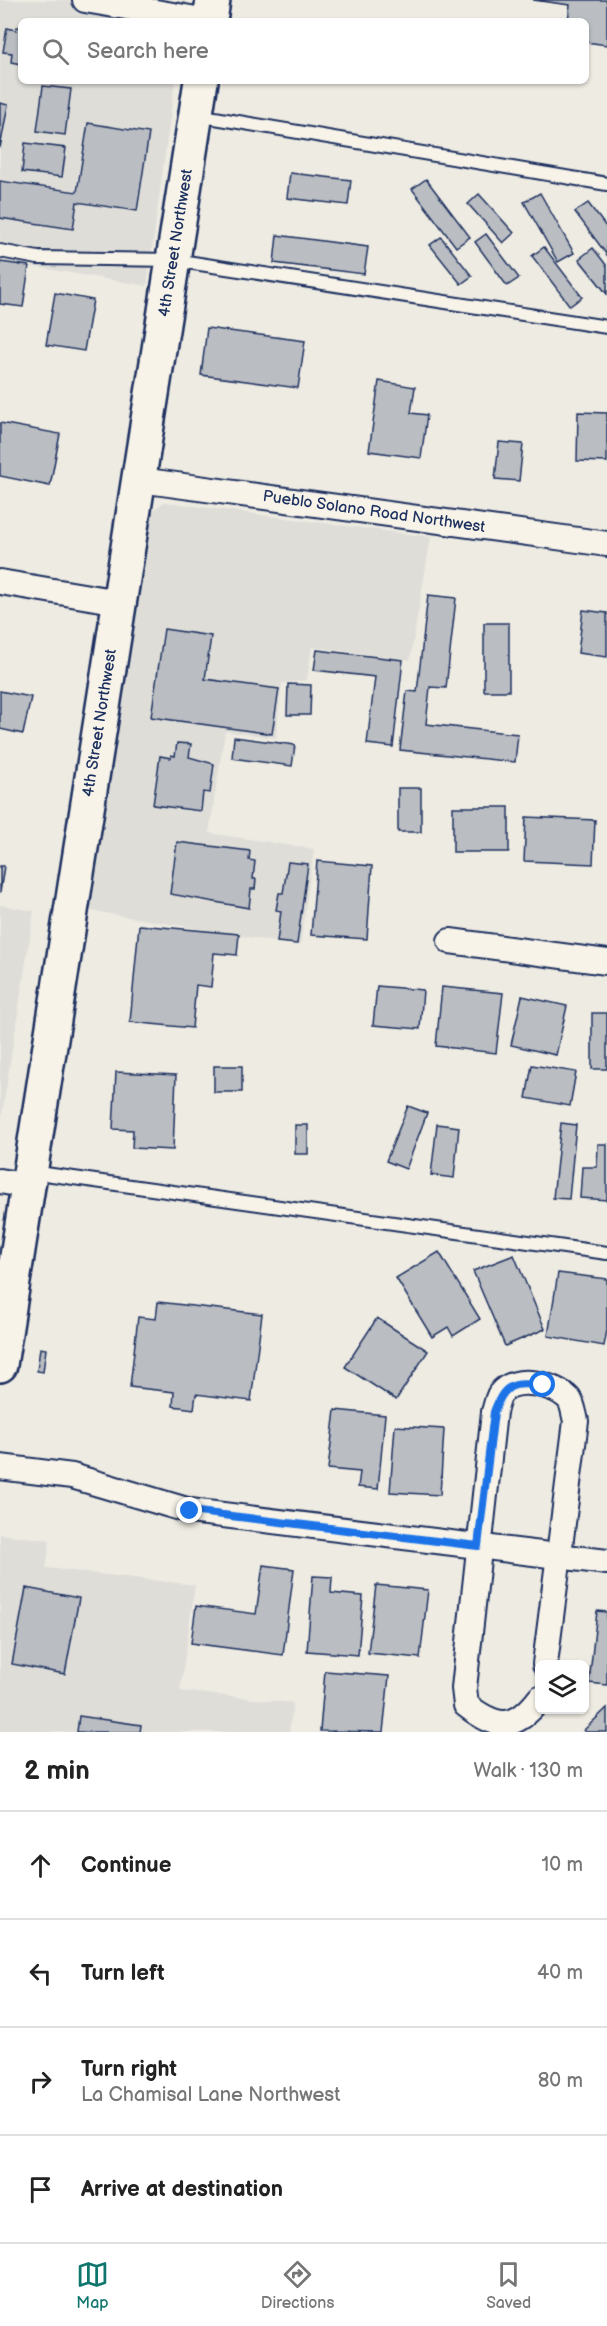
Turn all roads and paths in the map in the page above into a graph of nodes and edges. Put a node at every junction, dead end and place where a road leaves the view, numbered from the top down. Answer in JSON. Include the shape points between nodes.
{"nodes":[{"id":1,"x":85,"y":0,"type":"edge"},
{"id":2,"x":213,"y":0,"type":"edge"},
{"id":3,"x":191,"y":18,"type":"edge"},
{"id":4,"x":210,"y":18,"type":"edge"},
{"id":5,"x":201,"y":84,"type":"edge"},
{"id":6,"x":196,"y":114,"type":"junction"},
{"id":7,"x":607,"y":184,"type":"edge"},
{"id":8,"x":0,"y":251,"type":"edge"},
{"id":9,"x":174,"y":260,"type":"junction"},
{"id":10,"x":607,"y":327,"type":"edge"},
{"id":11,"x":140,"y":480,"type":"junction"},
{"id":12,"x":607,"y":544,"type":"edge"},
{"id":13,"x":0,"y":582,"type":"edge"},
{"id":14,"x":119,"y":602,"type":"junction"},
{"id":15,"x":450,"y":941,"type":"dead end"},
{"id":16,"x":607,"y":962,"type":"edge"},
{"id":17,"x":19,"y":1180,"type":"edge"},
{"id":18,"x":607,"y":1253,"type":"edge"},
{"id":19,"x":0,"y":1365,"type":"edge"},
{"id":20,"x":0,"y":1467,"type":"edge"},
{"id":21,"x":478,"y":1546,"type":"junction"},
{"id":22,"x":560,"y":1556,"type":"junction"},
{"id":23,"x":607,"y":1562,"type":"edge"},
{"id":24,"x":546,"y":1660,"type":"edge"},
{"id":25,"x":535,"y":1704,"type":"edge"}],
"edges":[{"from":1,"to":3,"type":"street"},
{"from":2,"to":4,"type":"main road"},
{"from":5,"to":6,"type":"main road","name":"4th Street Northwest"},
{"from":6,"to":7,"type":"lane"},
{"from":6,"to":9,"type":"main road","name":"4th Street Northwest"},
{"from":8,"to":9,"type":"lane","via":[[38,258]]},
{"from":9,"to":10,"type":"lane"},
{"from":9,"to":11,"type":"main road","name":"4th Street Northwest"},
{"from":11,"to":12,"type":"street","name":"Pueblo Solano Road Northwest"},
{"from":11,"to":14,"type":"main road","name":"4th Street Northwest"},
{"from":13,"to":14,"type":"street"},
{"from":14,"to":17,"type":"main road","name":"4th Street Northwest"},
{"from":15,"to":16,"type":"street"},
{"from":17,"to":18,"type":"lane"},
{"from":17,"to":19,"type":"main road","name":"4th Street Northwest"},
{"from":20,"to":21,"type":"street","via":[[72,1476],[190,1511]]},
{"from":21,"to":22,"type":"street"},
{"from":21,"to":22,"type":"street","via":[[494,1412],[501,1393],[514,1386],[543,1385],[571,1401],[576,1421]]},
{"from":21,"to":25,"type":"street","via":[[464,1688],[466,1705],[503,1724],[516,1722]]},
{"from":22,"to":23,"type":"street"},
{"from":22,"to":24,"type":"street"}]}
